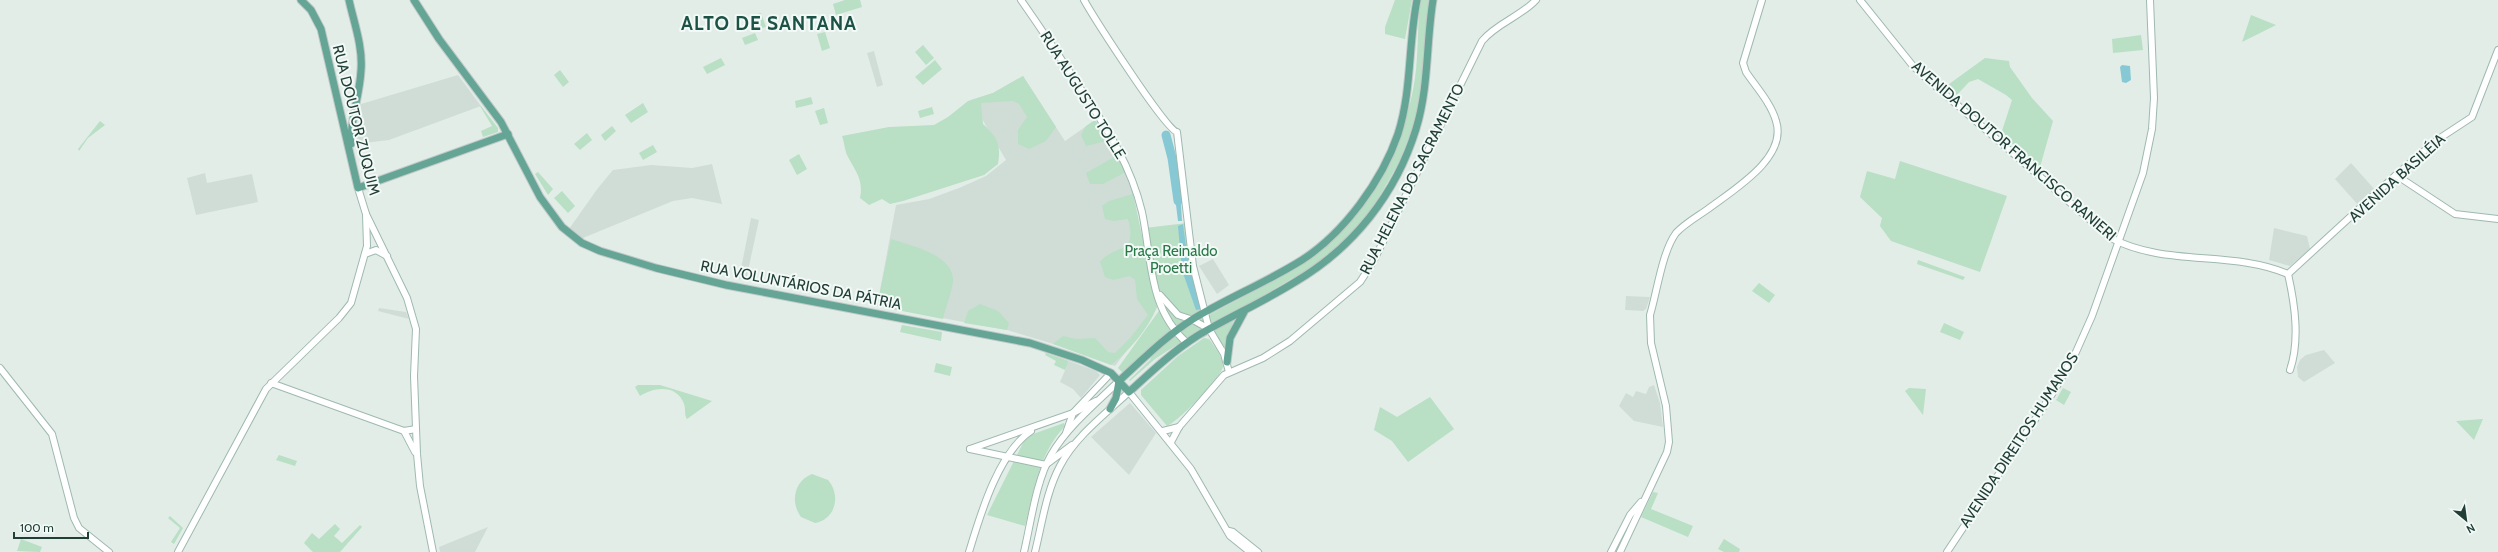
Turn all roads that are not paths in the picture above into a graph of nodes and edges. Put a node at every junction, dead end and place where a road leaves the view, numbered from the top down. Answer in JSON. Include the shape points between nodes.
{"nodes":[{"id":1,"x":302,"y":0,"type":"edge"},
{"id":2,"x":349,"y":0,"type":"edge"},
{"id":3,"x":414,"y":0,"type":"edge"},
{"id":4,"x":1022,"y":0,"type":"edge"},
{"id":5,"x":1084,"y":0,"type":"edge"},
{"id":6,"x":1417,"y":0,"type":"edge"},
{"id":7,"x":1433,"y":0,"type":"edge"},
{"id":8,"x":1536,"y":0,"type":"edge"},
{"id":9,"x":1762,"y":0,"type":"edge"},
{"id":10,"x":1860,"y":0,"type":"edge"},
{"id":11,"x":2150,"y":0,"type":"edge"},
{"id":12,"x":2498,"y":50,"type":"edge"},
{"id":13,"x":508,"y":134,"type":"junction"},
{"id":14,"x":349,"y":150,"type":"junction"},
{"id":15,"x":2396,"y":174,"type":"junction"},
{"id":16,"x":358,"y":188,"type":"junction"},
{"id":17,"x":366,"y":214,"type":"junction"},
{"id":18,"x":2498,"y":219,"type":"edge"},
{"id":19,"x":2118,"y":242,"type":"junction"},
{"id":20,"x":365,"y":254,"type":"junction"},
{"id":21,"x":387,"y":256,"type":"junction"},
{"id":22,"x":2288,"y":274,"type":"junction"},
{"id":23,"x":1155,"y":288,"type":"junction"},
{"id":24,"x":1246,"y":309,"type":"junction"},
{"id":25,"x":1205,"y":313,"type":"junction"},
{"id":26,"x":1193,"y":320,"type":"junction"},
{"id":27,"x":1209,"y":330,"type":"junction"},
{"id":28,"x":1175,"y":332,"type":"junction"},
{"id":29,"x":1187,"y":343,"type":"junction"},
{"id":30,"x":1227,"y":362,"type":"junction"},
{"id":31,"x":0,"y":368,"type":"edge"},
{"id":32,"x":2290,"y":370,"type":"dead end"},
{"id":33,"x":1229,"y":372,"type":"junction"},
{"id":34,"x":280,"y":373,"type":"junction"},
{"id":35,"x":1111,"y":373,"type":"junction"},
{"id":36,"x":1121,"y":382,"type":"junction"},
{"id":37,"x":270,"y":383,"type":"junction"},
{"id":38,"x":280,"y":387,"type":"junction"},
{"id":39,"x":1129,"y":392,"type":"junction"},
{"id":40,"x":1101,"y":398,"type":"junction"},
{"id":41,"x":1110,"y":409,"type":"junction"},
{"id":42,"x":1073,"y":413,"type":"junction"},
{"id":43,"x":1037,"y":427,"type":"junction"},
{"id":44,"x":1179,"y":427,"type":"junction"},
{"id":45,"x":416,"y":429,"type":"junction"},
{"id":46,"x":404,"y":431,"type":"junction"},
{"id":47,"x":1162,"y":431,"type":"junction"},
{"id":48,"x":1065,"y":436,"type":"junction"},
{"id":49,"x":1077,"y":442,"type":"junction"},
{"id":50,"x":1171,"y":442,"type":"junction"},
{"id":51,"x":416,"y":454,"type":"junction"},
{"id":52,"x":1007,"y":458,"type":"junction"},
{"id":53,"x":1046,"y":465,"type":"junction"},
{"id":54,"x":1642,"y":501,"type":"junction"},
{"id":55,"x":1229,"y":531,"type":"junction"},
{"id":56,"x":109,"y":552,"type":"edge"},
{"id":57,"x":178,"y":552,"type":"edge"},
{"id":58,"x":433,"y":552,"type":"edge"},
{"id":59,"x":969,"y":552,"type":"edge"},
{"id":60,"x":1024,"y":552,"type":"edge"},
{"id":61,"x":1035,"y":552,"type":"edge"},
{"id":62,"x":1250,"y":552,"type":"edge"},
{"id":63,"x":1258,"y":552,"type":"edge"},
{"id":64,"x":1611,"y":552,"type":"edge"},
{"id":65,"x":1620,"y":552,"type":"edge"},
{"id":66,"x":1947,"y":552,"type":"edge"}],
"edges":[{"from":1,"to":14,"type":"main road","name":"RUA DOUTOR ZUQUIM","via":[[321,29]]},
{"from":2,"to":14,"type":"main road","via":[[360,44],[362,69]]},
{"from":3,"to":13,"type":"main road","name":"RUA VOLUNTÁRIOS DA PÁTRIA"},
{"from":4,"to":23,"type":"street","name":"RUA AUGUSTO TOLLE","via":[[1122,153],[1142,211]]},
{"from":5,"to":25,"type":"street","via":[[1148,98],[1171,129],[1177,132],[1193,266]]},
{"from":6,"to":25,"type":"main road","via":[[1408,90],[1402,119],[1391,150],[1370,187],[1339,228],[1306,257]]},
{"from":7,"to":24,"type":"main road","via":[[1422,106],[1408,151],[1386,193],[1366,223],[1336,253],[1295,283]]},
{"from":8,"to":33,"type":"street","name":"RUA HELENA DO SACRAMENTO","via":[[1525,10],[1496,27],[1482,41],[1373,262],[1360,282],[1274,352]]},
{"from":9,"to":54,"type":"street","via":[[1742,63],[1774,116],[1777,126],[1776,144],[1770,158],[1750,177],[1676,233],[1668,251],[1650,315],[1656,369],[1666,406],[1667,452]]},
{"from":10,"to":19,"type":"street","name":"AVENIDA DOUTOR FRANCISCO RANIERI","via":[[1913,66]]},
{"from":11,"to":19,"type":"street","name":"AVENIDA DIREITOS HUMANOS","via":[[2154,98],[2152,130],[2143,172]]},
{"from":12,"to":15,"type":"street","name":"AVENIDA BASILÉIA","via":[[2474,113],[2468,121],[2437,140]]},
{"from":13,"to":16,"type":"main road"},
{"from":13,"to":35,"type":"main road","name":"RUA VOLUNTÁRIOS DA PÁTRIA","via":[[540,197],[558,222],[581,242],[600,251],[726,285],[1030,343],[1082,360]]},
{"from":14,"to":16,"type":"main road","name":"RUA DOUTOR ZUQUIM"},
{"from":15,"to":18,"type":"street","via":[[2450,211],[2462,216]]},
{"from":15,"to":22,"type":"street","name":"AVENIDA BASILÉIA"},
{"from":16,"to":17,"type":"street","name":"RUA DOUTOR ZUQUIM"},
{"from":17,"to":20,"type":"street","via":[[368,239]]},
{"from":17,"to":21,"type":"street","name":"RUA DOUTOR ZUQUIM"},
{"from":19,"to":22,"type":"street","name":"AVENIDA DOUTOR FRANCISCO RANIERI","via":[[2135,248],[2188,257],[2263,266]]},
{"from":19,"to":66,"type":"street","name":"AVENIDA DIREITOS HUMANOS","via":[[2091,319],[2076,352],[2054,391]]},
{"from":20,"to":21,"type":"street","via":[[376,250]]},
{"from":20,"to":34,"type":"street","via":[[356,291],[347,310]]},
{"from":21,"to":45,"type":"street","name":"RUA DOUTOR ZUQUIM","via":[[409,305],[418,336],[414,376]]},
{"from":22,"to":32,"type":"street","via":[[2294,299],[2296,337]]},
{"from":23,"to":26,"type":"street","name":"RUA AUGUSTO TOLLE","via":[[1173,312]]},
{"from":23,"to":28,"type":"street","name":"RUA AUGUSTO TOLLE","via":[[1164,316]]},
{"from":24,"to":27,"type":"main road"},
{"from":24,"to":30,"type":"main road","via":[[1234,329]]},
{"from":25,"to":26,"type":"main road"},
{"from":25,"to":27,"type":"street"},
{"from":26,"to":27,"type":"street","name":"RUA AUGUSTO TOLLE"},
{"from":26,"to":28,"type":"main road"},
{"from":27,"to":29,"type":"main road"},
{"from":27,"to":30,"type":"street"},
{"from":28,"to":29,"type":"street","name":"RUA AUGUSTO TOLLE"},
{"from":28,"to":36,"type":"main road","via":[[1145,357]]},
{"from":29,"to":39,"type":"main road","via":[[1158,364]]},
{"from":30,"to":33,"type":"street"},
{"from":31,"to":56,"type":"street","via":[[52,434],[78,528]]},
{"from":33,"to":44,"type":"street","name":"RUA HELENA DO SACRAMENTO","via":[[1217,382]]},
{"from":34,"to":37,"type":"street"},
{"from":34,"to":38,"type":"street"},
{"from":35,"to":36,"type":"main road","name":"RUA VOLUNTÁRIOS DA PÁTRIA"},
{"from":35,"to":42,"type":"street"},
{"from":36,"to":39,"type":"main road","name":"RUA VOLUNTÁRIOS DA PÁTRIA"},
{"from":36,"to":40,"type":"street"},
{"from":36,"to":41,"type":"main road"},
{"from":37,"to":38,"type":"street"},
{"from":37,"to":57,"type":"street"},
{"from":38,"to":46,"type":"street"},
{"from":39,"to":41,"type":"street"},
{"from":39,"to":47,"type":"street","name":"RUA VOLUNTÁRIOS DA PÁTRIA"},
{"from":40,"to":42,"type":"street"},
{"from":40,"to":48,"type":"street"},
{"from":41,"to":49,"type":"street"},
{"from":42,"to":43,"type":"street"},
{"from":42,"to":48,"type":"street"},
{"from":43,"to":52,"type":"street","via":[[1019,441]]},
{"from":43,"to":52,"type":"street","via":[[970,449]]},
{"from":44,"to":47,"type":"street"},
{"from":44,"to":50,"type":"street","name":"RUA HELENA DO SACRAMENTO"},
{"from":45,"to":46,"type":"street"},
{"from":45,"to":51,"type":"street","name":"RUA DOUTOR ZUQUIM"},
{"from":46,"to":51,"type":"street"},
{"from":47,"to":50,"type":"street","name":"RUA VOLUNTÁRIOS DA PÁTRIA"},
{"from":48,"to":53,"type":"street"},
{"from":49,"to":53,"type":"street"},
{"from":49,"to":61,"type":"street","via":[[1060,465],[1051,486]]},
{"from":50,"to":55,"type":"street","name":"RUA VOLUNTÁRIOS DA PÁTRIA"},
{"from":51,"to":58,"type":"street"},
{"from":52,"to":53,"type":"street"},
{"from":52,"to":59,"type":"street","via":[[979,520]]},
{"from":53,"to":60,"type":"street"},
{"from":54,"to":64,"type":"street","via":[[1630,515]]},
{"from":54,"to":65,"type":"street","via":[[1637,519]]},
{"from":55,"to":62,"type":"street","name":"RUA VOLUNTÁRIOS DA PÁTRIA","via":[[1230,536]]},
{"from":55,"to":63,"type":"street","name":"RUA VOLUNTÁRIOS DA PÁTRIA"}]}
